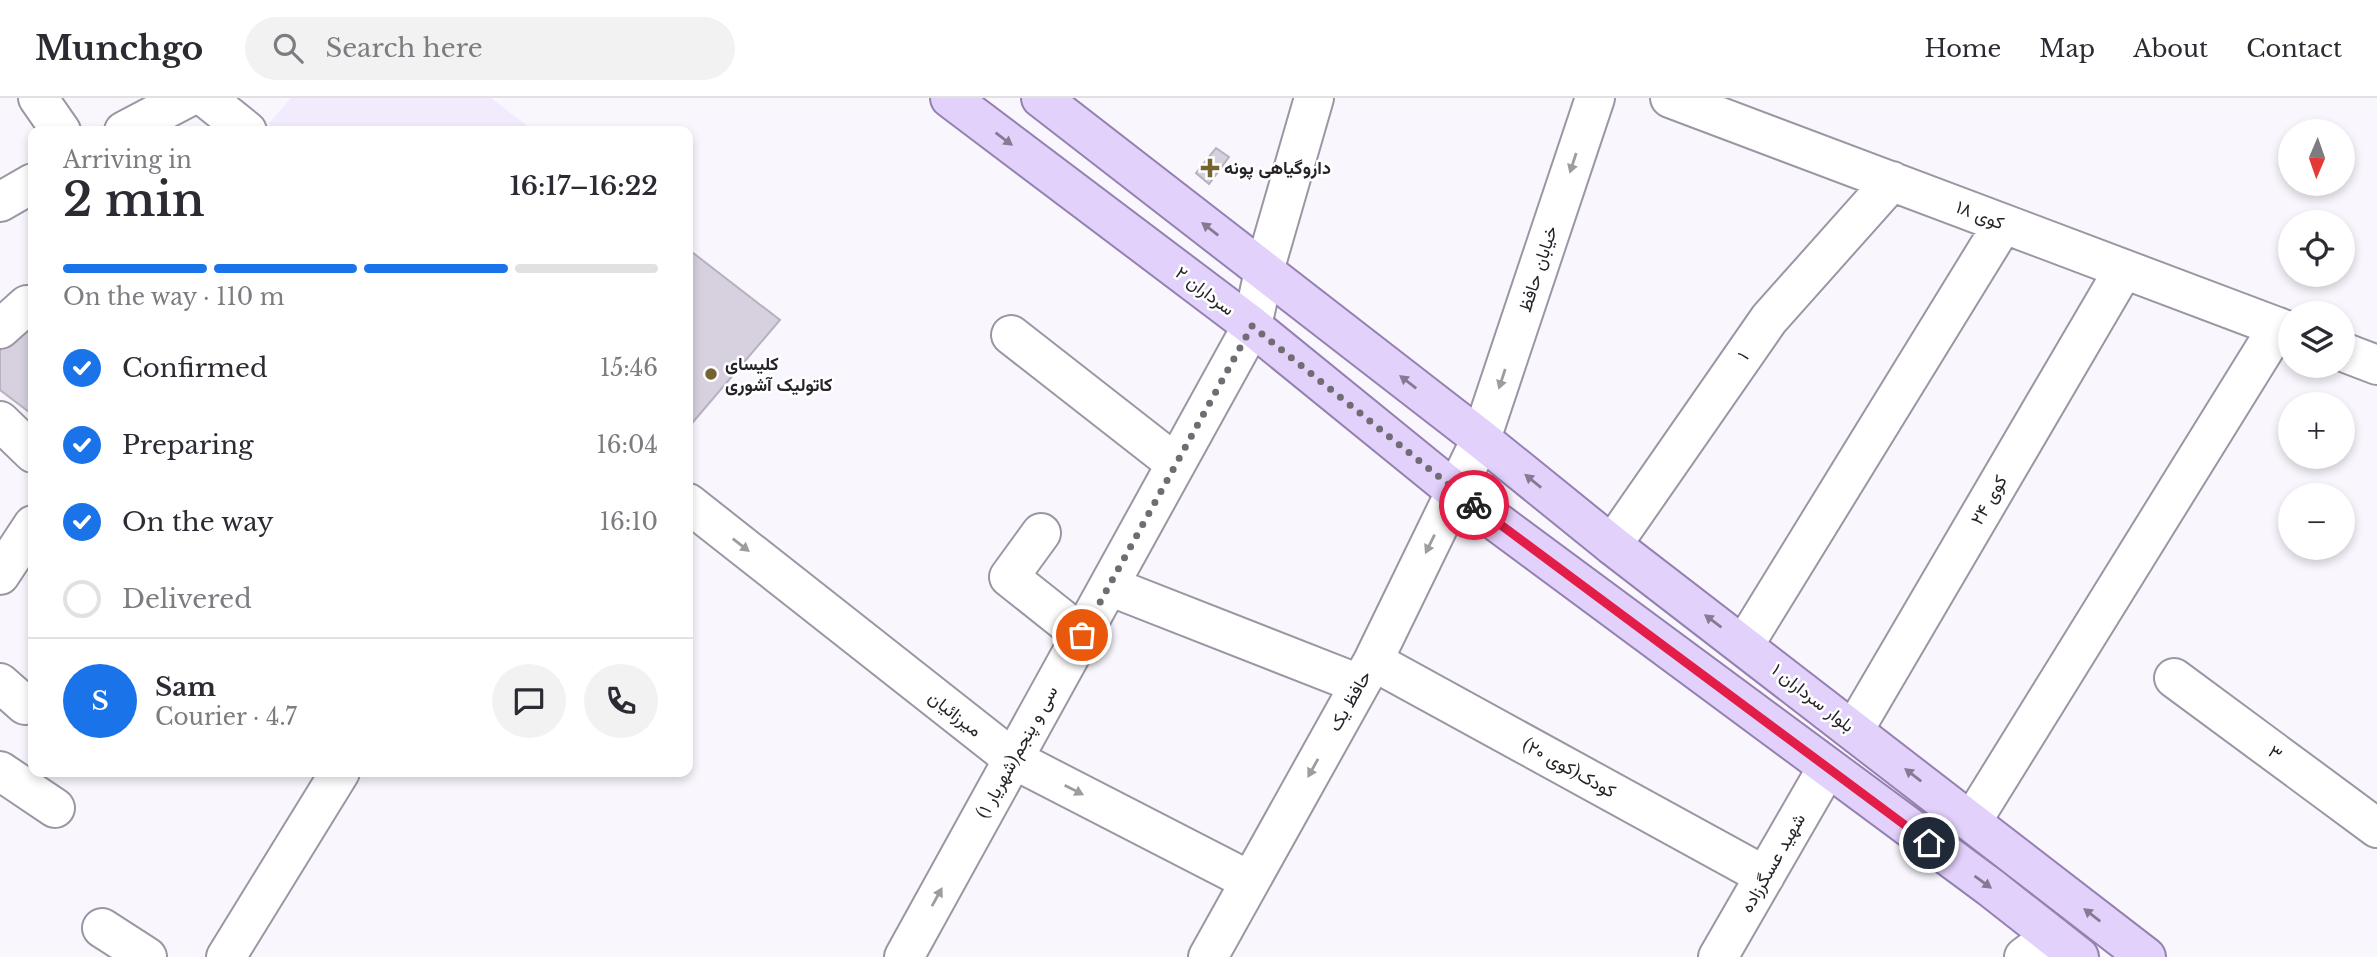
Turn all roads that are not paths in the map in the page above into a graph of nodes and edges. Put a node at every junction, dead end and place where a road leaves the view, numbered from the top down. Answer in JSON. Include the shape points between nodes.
{"nodes":[{"id":1,"x":38,"y":98,"type":"edge"},
{"id":2,"x":187,"y":98,"type":"edge"},
{"id":3,"x":206,"y":98,"type":"edge"},
{"id":4,"x":950,"y":98,"type":"edge"},
{"id":5,"x":1041,"y":98,"type":"edge"},
{"id":6,"x":1314,"y":98,"type":"edge"},
{"id":7,"x":1595,"y":98,"type":"edge"},
{"id":8,"x":1670,"y":98,"type":"edge"},
{"id":9,"x":58,"y":126,"type":"edge"},
{"id":10,"x":134,"y":126,"type":"edge"},
{"id":11,"x":241,"y":126,"type":"edge"},
{"id":12,"x":1892,"y":181,"type":"junction"},
{"id":13,"x":28,"y":186,"type":"edge"},
{"id":14,"x":0,"y":202,"type":"edge"},
{"id":15,"x":2003,"y":224,"type":"junction"},
{"id":16,"x":2124,"y":269,"type":"junction"},
{"id":17,"x":1264,"y":271,"type":"junction"},
{"id":18,"x":1252,"y":326,"type":"junction"},
{"id":19,"x":2278,"y":328,"type":"edge"},
{"id":20,"x":1011,"y":335,"type":"dead end"},
{"id":21,"x":2278,"y":339,"type":"edge"},
{"id":22,"x":2355,"y":357,"type":"edge"},
{"id":23,"x":2377,"y":365,"type":"edge"},
{"id":24,"x":0,"y":421,"type":"edge"},
{"id":25,"x":1481,"y":439,"type":"junction"},
{"id":26,"x":28,"y":448,"type":"edge"},
{"id":27,"x":1176,"y":464,"type":"junction"},
{"id":28,"x":1455,"y":491,"type":"junction"},
{"id":29,"x":693,"y":507,"type":"edge"},
{"id":30,"x":28,"y":533,"type":"edge"},
{"id":31,"x":1041,"y":533,"type":"dead end"},
{"id":32,"x":1612,"y":545,"type":"junction"},
{"id":33,"x":0,"y":575,"type":"edge"},
{"id":34,"x":1109,"y":586,"type":"junction"},
{"id":35,"x":1082,"y":635,"type":"junction"},
{"id":36,"x":1744,"y":646,"type":"junction"},
{"id":37,"x":1366,"y":672,"type":"junction"},
{"id":38,"x":2174,"y":678,"type":"dead end"},
{"id":39,"x":1854,"y":730,"type":"junction"},
{"id":40,"x":1013,"y":759,"type":"junction"},
{"id":41,"x":1827,"y":768,"type":"junction"},
{"id":42,"x":0,"y":771,"type":"edge"},
{"id":43,"x":327,"y":777,"type":"edge"},
{"id":44,"x":55,"y":808,"type":"dead end"},
{"id":45,"x":1972,"y":821,"type":"junction"},
{"id":46,"x":2377,"y":828,"type":"edge"},
{"id":47,"x":1765,"y":876,"type":"junction"},
{"id":48,"x":1250,"y":881,"type":"junction"},
{"id":49,"x":102,"y":928,"type":"dead end"},
{"id":50,"x":2052,"y":950,"type":"edge"},
{"id":51,"x":147,"y":957,"type":"edge"},
{"id":52,"x":226,"y":957,"type":"edge"},
{"id":53,"x":904,"y":957,"type":"edge"},
{"id":54,"x":1208,"y":957,"type":"edge"},
{"id":55,"x":1718,"y":957,"type":"edge"},
{"id":56,"x":2146,"y":957,"type":"edge"}],
"edges":[{"from":1,"to":9,"type":"street"},
{"from":2,"to":10,"type":"street"},
{"from":3,"to":11,"type":"street"},
{"from":4,"to":18,"type":"main road","name":"سرداران ۲","one_way":true},
{"from":17,"to":5,"type":"main road","one_way":true},
{"from":6,"to":17,"type":"street"},
{"from":7,"to":25,"type":"street","name":"خیابان حافظ","one_way":true},
{"from":8,"to":12,"type":"street","name":"کوی ۱۸"},
{"from":12,"to":15,"type":"street","name":"کوی ۱۸"},
{"from":12,"to":32,"type":"street","name":"۱","via":[[1769,319]]},
{"from":13,"to":14,"type":"street"},
{"from":15,"to":16,"type":"street","name":"کوی ۱۸"},
{"from":15,"to":36,"type":"street"},
{"from":16,"to":19,"type":"street","name":"کوی ۱۸"},
{"from":16,"to":39,"type":"street","name":"کوی ۲۴"},
{"from":17,"to":18,"type":"street","name":"سی و پنجم(شهریار ۱)"},
{"from":25,"to":17,"type":"main road","one_way":true},
{"from":18,"to":27,"type":"street","name":"سی و پنجم(شهریار ۱)"},
{"from":18,"to":28,"type":"main road","name":"سرداران ۲"},
{"from":20,"to":27,"type":"street"},
{"from":21,"to":45,"type":"street"},
{"from":22,"to":23,"type":"street"},
{"from":24,"to":26,"type":"street"},
{"from":25,"to":28,"type":"street","name":"حافظ یک"},
{"from":32,"to":25,"type":"main road","name":"بلوار سرداران ۱","one_way":true},
{"from":27,"to":34,"type":"street","name":"سی و پنجم(شهریار ۱)"},
{"from":28,"to":37,"type":"street","name":"حافظ یک","one_way":true},
{"from":28,"to":41,"type":"main road"},
{"from":29,"to":40,"type":"street","name":"میرزائیان","one_way":true},
{"from":30,"to":33,"type":"street"},
{"from":31,"to":35,"type":"street","via":[[1009,578]]},
{"from":36,"to":32,"type":"main road","name":"بلوار سرداران ۱","one_way":true},
{"from":34,"to":35,"type":"street","name":"سی و پنجم(شهریار ۱)"},
{"from":34,"to":37,"type":"street","name":"کودک(کوی ۲۰)"},
{"from":35,"to":40,"type":"street","name":"سی و پنجم(شهریار ۱)"},
{"from":36,"to":39,"type":"main road","name":"بلوار سرداران ۱"},
{"from":37,"to":47,"type":"street","name":"کودک(کوی ۲۰)"},
{"from":37,"to":48,"type":"street","name":"حافظ یک","one_way":true},
{"from":38,"to":46,"type":"street","name":"۳"},
{"from":45,"to":39,"type":"main road","name":"بلوار سرداران ۱","one_way":true},
{"from":40,"to":48,"type":"street","name":"میرزائیان","one_way":true},
{"from":53,"to":40,"type":"street","name":"سی و پنجم(شهریار ۱)","one_way":true},
{"from":41,"to":47,"type":"street","name":"شهید عسگرزاده"},
{"from":41,"to":50,"type":"main road","one_way":true,"via":[[1990,887]]},
{"from":42,"to":44,"type":"street"},
{"from":43,"to":52,"type":"street"},
{"from":56,"to":45,"type":"main road","name":"بلوار سرداران ۱","one_way":true},
{"from":47,"to":55,"type":"street","name":"شهید عسگرزاده"},
{"from":48,"to":54,"type":"street","name":"حافظ یک"},
{"from":49,"to":51,"type":"street"}]}
